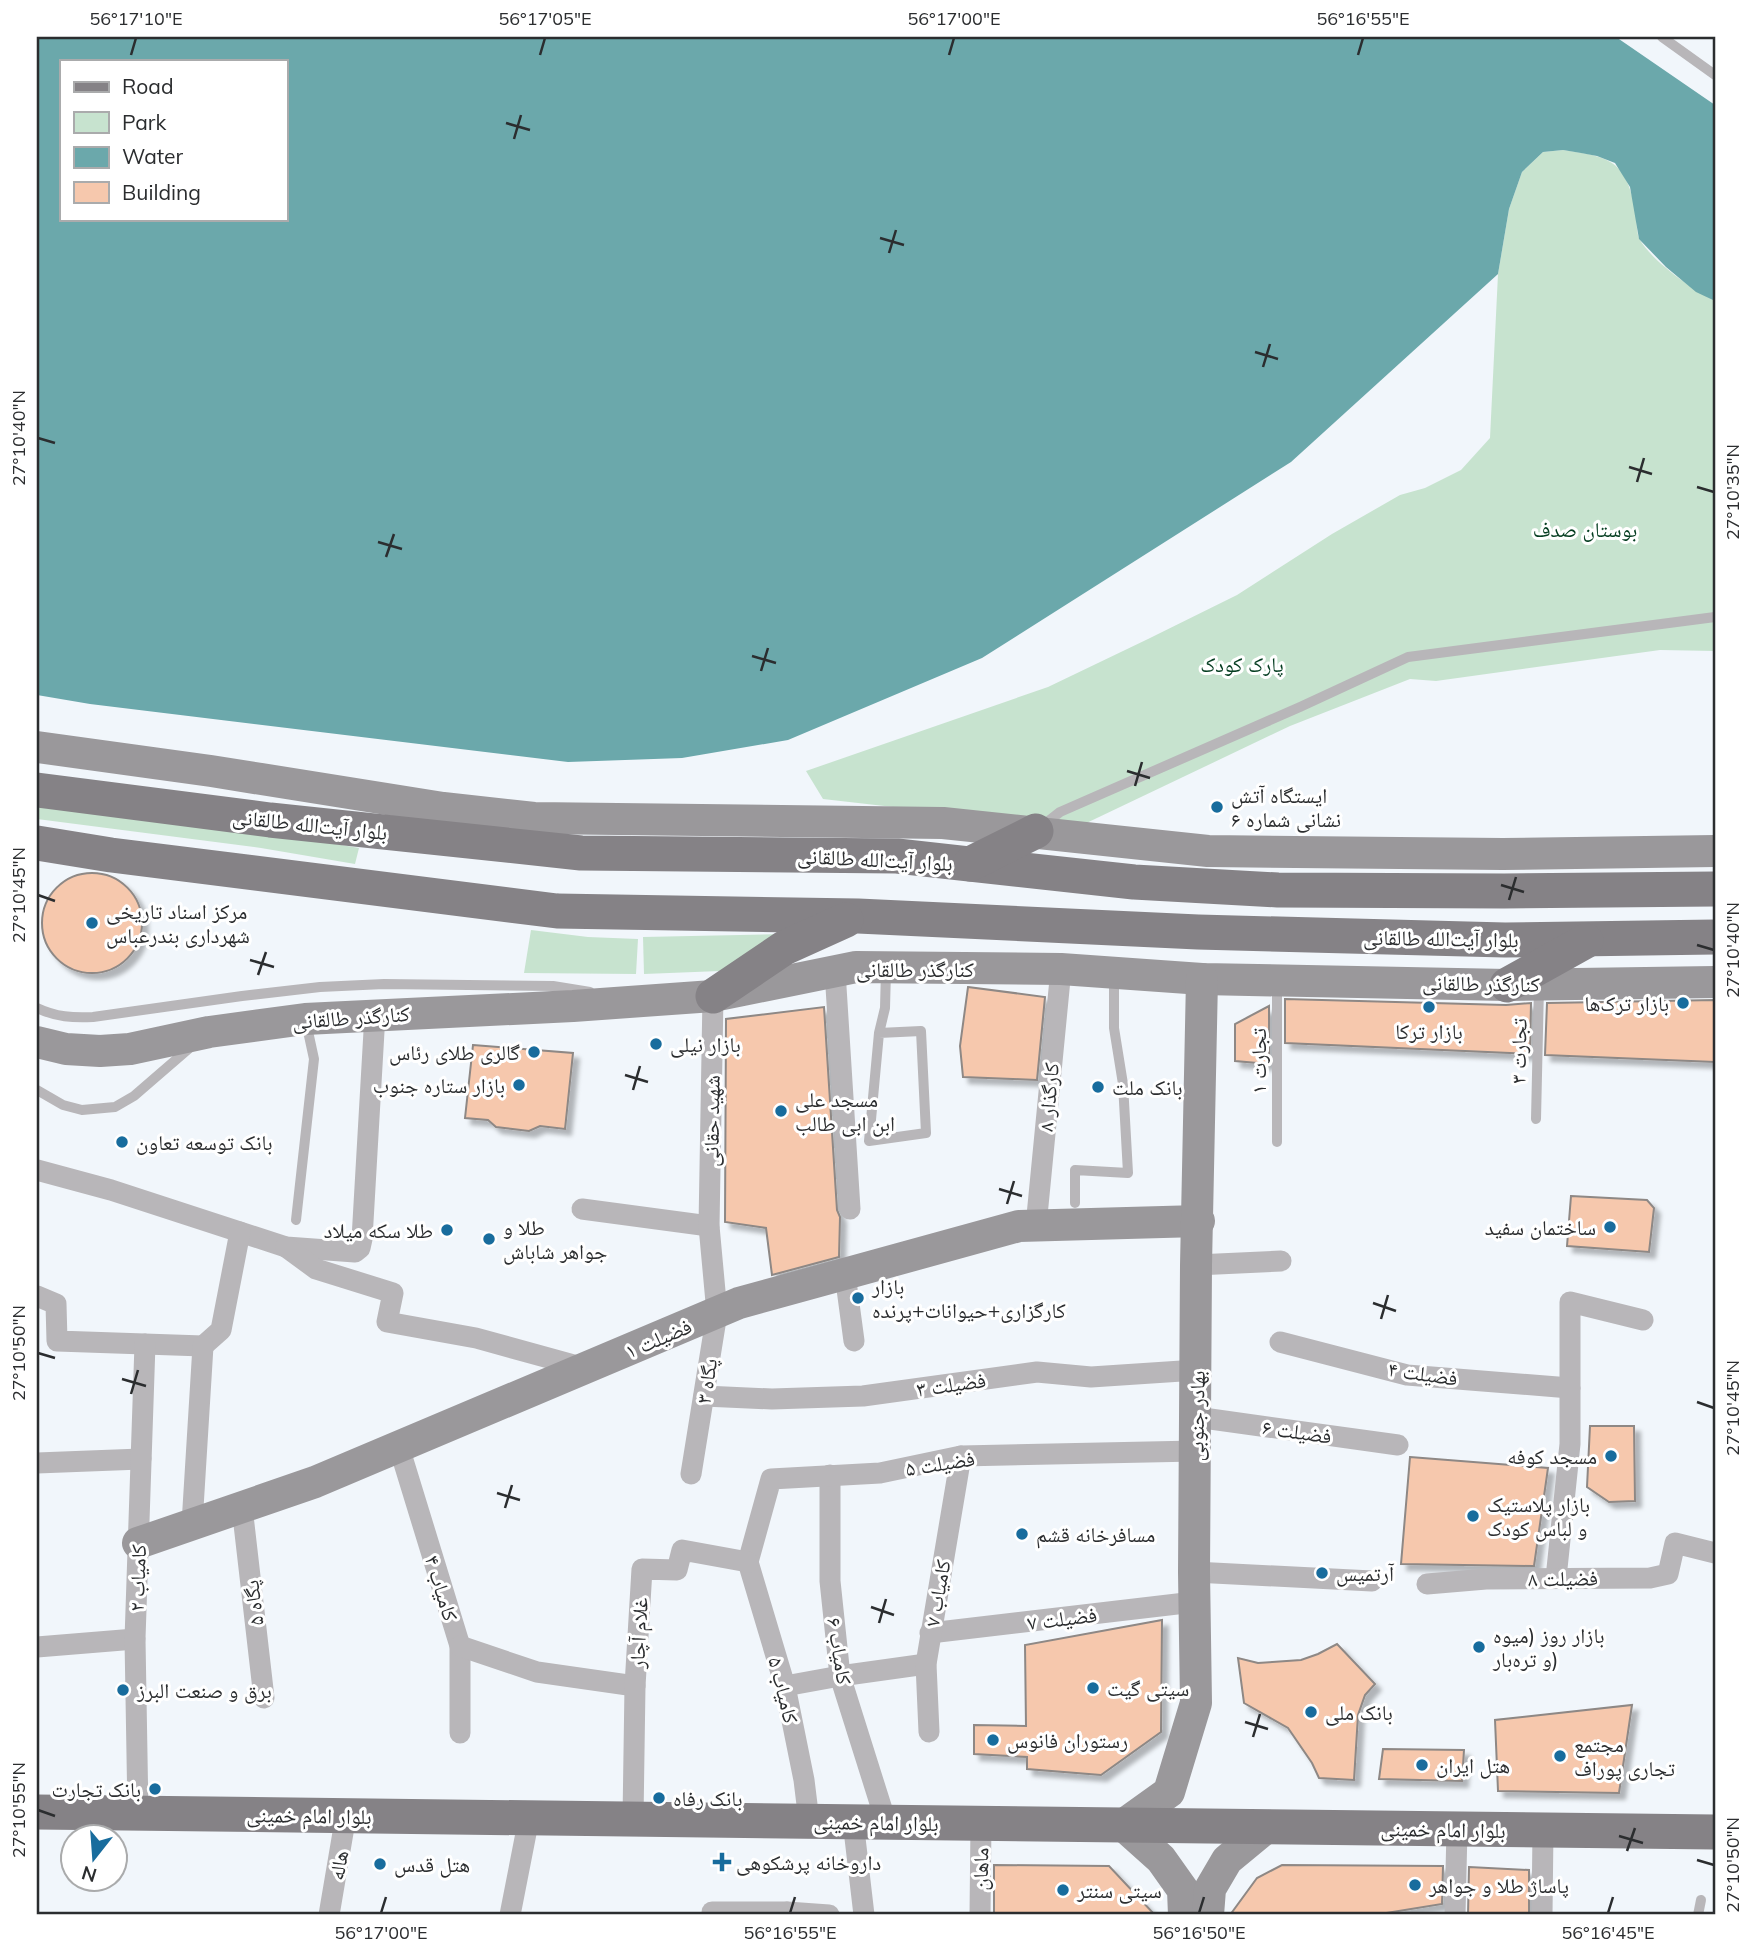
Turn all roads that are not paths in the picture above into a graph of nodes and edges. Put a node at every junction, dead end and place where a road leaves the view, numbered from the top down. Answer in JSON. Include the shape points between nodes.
{"nodes":[{"id":1,"x":1662,"y":37,"type":"edge"},
{"id":2,"x":1715,"y":75,"type":"edge"},
{"id":3,"x":1715,"y":617,"type":"edge"},
{"id":4,"x":37,"y":747,"type":"edge"},
{"id":5,"x":37,"y":790,"type":"edge"},
{"id":6,"x":1036,"y":831,"type":"junction"},
{"id":7,"x":37,"y":843,"type":"edge"},
{"id":8,"x":1715,"y":851,"type":"edge"},
{"id":9,"x":970,"y":864,"type":"junction"},
{"id":10,"x":1715,"y":889,"type":"edge"},
{"id":11,"x":858,"y":916,"type":"junction"},
{"id":12,"x":1715,"y":937,"type":"edge"},
{"id":13,"x":1589,"y":939,"type":"junction"},
{"id":14,"x":886,"y":967,"type":"junction"},
{"id":15,"x":1061,"y":969,"type":"junction"},
{"id":16,"x":835,"y":971,"type":"junction"},
{"id":17,"x":1114,"y":973,"type":"junction"},
{"id":18,"x":1202,"y":979,"type":"junction"},
{"id":19,"x":1277,"y":979,"type":"junction"},
{"id":20,"x":1715,"y":982,"type":"edge"},
{"id":21,"x":1523,"y":984,"type":"junction"},
{"id":22,"x":713,"y":996,"type":"junction"},
{"id":23,"x":642,"y":1001,"type":"junction"},
{"id":24,"x":37,"y":1008,"type":"edge"},
{"id":25,"x":375,"y":1014,"type":"junction"},
{"id":26,"x":305,"y":1019,"type":"junction"},
{"id":27,"x":209,"y":1032,"type":"junction"},
{"id":28,"x":878,"y":1033,"type":"junction"},
{"id":29,"x":37,"y":1042,"type":"edge"},
{"id":30,"x":37,"y":1090,"type":"edge"},
{"id":31,"x":1536,"y":1119,"type":"dead end"},
{"id":32,"x":1277,"y":1142,"type":"dead end"},
{"id":33,"x":37,"y":1170,"type":"edge"},
{"id":34,"x":1075,"y":1203,"type":"dead end"},
{"id":35,"x":582,"y":1209,"type":"dead end"},
{"id":36,"x":850,"y":1209,"type":"dead end"},
{"id":37,"x":296,"y":1220,"type":"dead end"},
{"id":38,"x":1199,"y":1221,"type":"junction"},
{"id":39,"x":1036,"y":1226,"type":"junction"},
{"id":40,"x":240,"y":1232,"type":"junction"},
{"id":41,"x":711,"y":1236,"type":"junction"},
{"id":42,"x":286,"y":1247,"type":"junction"},
{"id":43,"x":1281,"y":1261,"type":"dead end"},
{"id":44,"x":1196,"y":1265,"type":"junction"},
{"id":45,"x":845,"y":1274,"type":"junction"},
{"id":46,"x":37,"y":1296,"type":"edge"},
{"id":47,"x":718,"y":1313,"type":"junction"},
{"id":48,"x":1643,"y":1320,"type":"dead end"},
{"id":49,"x":854,"y":1341,"type":"dead end"},
{"id":50,"x":1280,"y":1342,"type":"dead end"},
{"id":51,"x":145,"y":1344,"type":"junction"},
{"id":52,"x":203,"y":1346,"type":"junction"},
{"id":53,"x":586,"y":1368,"type":"junction"},
{"id":54,"x":1197,"y":1370,"type":"junction"},
{"id":55,"x":1570,"y":1388,"type":"junction"},
{"id":56,"x":704,"y":1396,"type":"junction"},
{"id":57,"x":1196,"y":1418,"type":"junction"},
{"id":58,"x":1398,"y":1444,"type":"dead end"},
{"id":59,"x":399,"y":1447,"type":"junction"},
{"id":60,"x":1196,"y":1451,"type":"junction"},
{"id":61,"x":961,"y":1456,"type":"junction"},
{"id":62,"x":141,"y":1459,"type":"junction"},
{"id":63,"x":37,"y":1463,"type":"edge"},
{"id":64,"x":691,"y":1474,"type":"dead end"},
{"id":65,"x":830,"y":1475,"type":"junction"},
{"id":66,"x":242,"y":1507,"type":"junction"},
{"id":67,"x":192,"y":1524,"type":"junction"},
{"id":68,"x":138,"y":1543,"type":"junction"},
{"id":69,"x":1715,"y":1553,"type":"edge"},
{"id":70,"x":748,"y":1562,"type":"junction"},
{"id":71,"x":1556,"y":1578,"type":"junction"},
{"id":72,"x":1371,"y":1581,"type":"dead end"},
{"id":73,"x":1427,"y":1584,"type":"dead end"},
{"id":74,"x":1194,"y":1587,"type":"junction"},
{"id":75,"x":930,"y":1633,"type":"junction"},
{"id":76,"x":135,"y":1639,"type":"junction"},
{"id":77,"x":460,"y":1646,"type":"junction"},
{"id":78,"x":37,"y":1647,"type":"edge"},
{"id":79,"x":926,"y":1664,"type":"junction"},
{"id":80,"x":841,"y":1676,"type":"junction"},
{"id":81,"x":635,"y":1686,"type":"junction"},
{"id":82,"x":785,"y":1686,"type":"junction"},
{"id":83,"x":264,"y":1698,"type":"dead end"},
{"id":84,"x":929,"y":1732,"type":"dead end"},
{"id":85,"x":460,"y":1733,"type":"dead end"},
{"id":86,"x":37,"y":1812,"type":"edge"},
{"id":87,"x":138,"y":1813,"type":"junction"},
{"id":88,"x":346,"y":1815,"type":"junction"},
{"id":89,"x":529,"y":1818,"type":"junction"},
{"id":90,"x":633,"y":1819,"type":"junction"},
{"id":91,"x":809,"y":1821,"type":"junction"},
{"id":92,"x":869,"y":1822,"type":"junction"},
{"id":93,"x":981,"y":1823,"type":"junction"},
{"id":94,"x":1123,"y":1825,"type":"junction"},
{"id":95,"x":1268,"y":1827,"type":"junction"},
{"id":96,"x":1457,"y":1829,"type":"junction"},
{"id":97,"x":1543,"y":1830,"type":"junction"},
{"id":98,"x":1715,"y":1832,"type":"edge"},
{"id":99,"x":1701,"y":1900,"type":"dead end"},
{"id":100,"x":712,"y":1912,"type":"dead end"},
{"id":101,"x":785,"y":1914,"type":"edge"},
{"id":102,"x":329,"y":1915,"type":"edge"},
{"id":103,"x":510,"y":1915,"type":"edge"},
{"id":104,"x":829,"y":1915,"type":"edge"},
{"id":105,"x":864,"y":1915,"type":"edge"},
{"id":106,"x":980,"y":1915,"type":"edge"},
{"id":107,"x":1184,"y":1915,"type":"edge"},
{"id":108,"x":1208,"y":1915,"type":"edge"},
{"id":109,"x":1455,"y":1915,"type":"edge"},
{"id":110,"x":1542,"y":1915,"type":"edge"},
{"id":111,"x":1698,"y":1915,"type":"edge"}],
"edges":[{"from":1,"to":2,"type":"lane"},
{"from":3,"to":6,"type":"lane","via":[[1408,657],[1060,812]]},
{"from":4,"to":6,"type":"street","via":[[534,818],[943,822]]},
{"from":5,"to":9,"type":"main road","name":"بلوار آیت‌الله طالقانی","via":[[581,853],[878,856]]},
{"from":6,"to":8,"type":"street","via":[[1208,851]]},
{"from":6,"to":9,"type":"main road"},
{"from":7,"to":11,"type":"main road","name":"بلوار آیت‌الله طالقانی","via":[[557,911]]},
{"from":9,"to":10,"type":"main road","name":"بلوار آیت‌الله طالقانی","via":[[1134,883],[1278,890]]},
{"from":11,"to":13,"type":"main road","name":"بلوار آیت‌الله طالقانی","via":[[1198,932]]},
{"from":11,"to":22,"type":"main road","via":[[784,948]]},
{"from":12,"to":13,"type":"main road","name":"بلوار آیت‌الله طالقانی"},
{"from":13,"to":21,"type":"main road"},
{"from":14,"to":15,"type":"street","name":"کنارگذر طالقانی"},
{"from":14,"to":16,"type":"street","name":"کنارگذر طالقانی"},
{"from":14,"to":28,"type":"lane","via":[[886,1008]]},
{"from":15,"to":17,"type":"street","name":"کنارگذر طالقانی"},
{"from":15,"to":39,"type":"street","name":"کارگذار ۸"},
{"from":16,"to":22,"type":"street","name":"کنارگذر طالقانی"},
{"from":16,"to":36,"type":"street"},
{"from":17,"to":18,"type":"street","name":"کنارگذر طالقانی"},
{"from":17,"to":34,"type":"lane","via":[[1114,1028],[1123,1084],[1128,1173],[1074,1170]]},
{"from":18,"to":19,"type":"street","name":"کنارگذر طالقانی"},
{"from":18,"to":38,"type":"street","name":"بهادر جنوبی"},
{"from":19,"to":21,"type":"street","name":"کنارگذر طالقانی"},
{"from":19,"to":32,"type":"lane","name":"تجارت ۱"},
{"from":20,"to":21,"type":"street","name":"کنارگذر طالقانی"},
{"from":21,"to":31,"type":"lane","name":"تجارت ۳"},
{"from":22,"to":23,"type":"street","name":"کنارگذر طالقانی"},
{"from":22,"to":41,"type":"street","name":"شهید حقانی"},
{"from":23,"to":24,"type":"lane","via":[[553,986],[384,984],[255,994],[93,1017],[72,1018]]},
{"from":23,"to":25,"type":"street","name":"کنارگذر طالقانی"},
{"from":25,"to":26,"type":"street","name":"کنارگذر طالقانی"},
{"from":25,"to":42,"type":"street","via":[[359,1248],[355,1252]]},
{"from":26,"to":27,"type":"street","name":"کنارگذر طالقانی"},
{"from":26,"to":37,"type":"lane","via":[[314,1059]]},
{"from":27,"to":29,"type":"street","name":"کنارگذر طالقانی","via":[[120,1050],[66,1049]]},
{"from":27,"to":30,"type":"lane","via":[[115,1107],[82,1110]]},
{"from":28,"to":28,"type":"lane","via":[[869,1141],[926,1133],[921,1031]]},
{"from":33,"to":40,"type":"street"},
{"from":35,"to":41,"type":"street"},
{"from":38,"to":39,"type":"street","name":"فضیلت ۱"},
{"from":38,"to":44,"type":"street","name":"بهادر جنوبی"},
{"from":39,"to":45,"type":"street","name":"فضیلت ۱","via":[[1019,1226]]},
{"from":40,"to":42,"type":"street"},
{"from":40,"to":52,"type":"street","via":[[221,1330]]},
{"from":41,"to":47,"type":"street","name":"پگاه ۳"},
{"from":42,"to":53,"type":"street","via":[[316,1269],[393,1293],[387,1322],[475,1338]]},
{"from":43,"to":44,"type":"street"},
{"from":44,"to":54,"type":"street","name":"بهادر جنوبی"},
{"from":45,"to":47,"type":"street","name":"فضیلت ۱"},
{"from":45,"to":49,"type":"street"},
{"from":46,"to":51,"type":"street","via":[[56,1304],[57,1341]]},
{"from":47,"to":53,"type":"street","name":"فضیلت ۱"},
{"from":47,"to":56,"type":"street","name":"پگاه ۳"},
{"from":48,"to":55,"type":"street","via":[[1570,1302]]},
{"from":50,"to":55,"type":"street","name":"فضیلت ۴","via":[[1407,1375]]},
{"from":51,"to":52,"type":"street"},
{"from":51,"to":62,"type":"street","name":"کامیاب ۲"},
{"from":52,"to":67,"type":"street"},
{"from":53,"to":59,"type":"street","name":"فضیلت ۱"},
{"from":54,"to":56,"type":"street","name":"فضیلت ۳","via":[[1091,1377],[1037,1372],[863,1396]]},
{"from":54,"to":57,"type":"street","name":"بهادر جنوبی"},
{"from":55,"to":71,"type":"street","via":[[1570,1444]]},
{"from":56,"to":64,"type":"street","name":"پگاه ۳"},
{"from":57,"to":58,"type":"street","name":"فضیلت ۶"},
{"from":57,"to":60,"type":"street","name":"بهادر جنوبی"},
{"from":59,"to":66,"type":"street","name":"فضیلت ۱"},
{"from":59,"to":77,"type":"street","name":"کامیاب ۴"},
{"from":60,"to":61,"type":"street","name":"فضیلت ۵"},
{"from":60,"to":74,"type":"street","name":"بهادر جنوبی"},
{"from":61,"to":65,"type":"street","name":"فضیلت ۵","via":[[880,1473]]},
{"from":61,"to":75,"type":"street","name":"کامیاب ۷"},
{"from":62,"to":63,"type":"street"},
{"from":62,"to":68,"type":"street","name":"کامیاب ۲"},
{"from":65,"to":70,"type":"street","name":"فضیلت ۵","via":[[771,1479]]},
{"from":65,"to":80,"type":"street","name":"کامیاب ۶","via":[[830,1581]]},
{"from":66,"to":67,"type":"street","name":"فضیلت ۱"},
{"from":66,"to":83,"type":"street","name":"پگاه ۵"},
{"from":67,"to":68,"type":"street","name":"فضیلت ۱"},
{"from":68,"to":76,"type":"street","name":"کامیاب ۲"},
{"from":69,"to":71,"type":"street","name":"فضیلت ۸","via":[[1675,1544],[1668,1574]]},
{"from":70,"to":81,"type":"street","name":"غلام آچار","via":[[682,1550],[677,1570],[642,1569]]},
{"from":70,"to":82,"type":"street","name":"کامیاب ۵"},
{"from":71,"to":73,"type":"street","name":"فضیلت ۸"},
{"from":72,"to":74,"type":"street"},
{"from":74,"to":75,"type":"street","name":"فضیلت ۷"},
{"from":74,"to":94,"type":"street","name":"بهادر جنوبی","via":[[1196,1703],[1169,1792]]},
{"from":75,"to":79,"type":"street","name":"کامیاب ۷"},
{"from":76,"to":78,"type":"street"},
{"from":76,"to":87,"type":"street","name":"کامیاب ۲"},
{"from":77,"to":81,"type":"street","via":[[537,1672]]},
{"from":77,"to":85,"type":"street","name":"کامیاب ۴"},
{"from":79,"to":80,"type":"street"},
{"from":79,"to":84,"type":"street","name":"کامیاب ۷"},
{"from":80,"to":82,"type":"street"},
{"from":80,"to":92,"type":"street","name":"کامیاب ۶"},
{"from":81,"to":90,"type":"street","name":"غلام آچار"},
{"from":82,"to":91,"type":"street","name":"کامیاب ۵"},
{"from":86,"to":87,"type":"main road","name":"بلوار امام خمینی"},
{"from":87,"to":88,"type":"main road","name":"بلوار امام خمینی"},
{"from":88,"to":89,"type":"main road","name":"بلوار امام خمینی"},
{"from":88,"to":102,"type":"street","name":"هاله"},
{"from":89,"to":90,"type":"main road","name":"بلوار امام خمینی"},
{"from":89,"to":103,"type":"street"},
{"from":90,"to":91,"type":"main road","name":"بلوار امام خمینی"},
{"from":91,"to":92,"type":"main road","name":"بلوار امام خمینی"},
{"from":92,"to":93,"type":"main road","name":"بلوار امام خمینی"},
{"from":92,"to":105,"type":"street","name":"کامیاب ۶"},
{"from":93,"to":94,"type":"main road","name":"بلوار امام خمینی"},
{"from":93,"to":106,"type":"street","name":"ماهان"},
{"from":94,"to":95,"type":"main road","name":"بلوار امام خمینی"},
{"from":94,"to":107,"type":"street","via":[[1161,1859],[1183,1890]]},
{"from":95,"to":96,"type":"main road","name":"بلوار امام خمینی"},
{"from":95,"to":108,"type":"street","via":[[1227,1860],[1210,1889]]},
{"from":96,"to":97,"type":"main road","name":"بلوار امام خمینی"},
{"from":96,"to":109,"type":"street"},
{"from":97,"to":98,"type":"main road","name":"بلوار امام خمینی"},
{"from":97,"to":110,"type":"street"},
{"from":99,"to":111,"type":"lane"},
{"from":100,"to":101,"type":"street"},
{"from":101,"to":104,"type":"street"}]}
